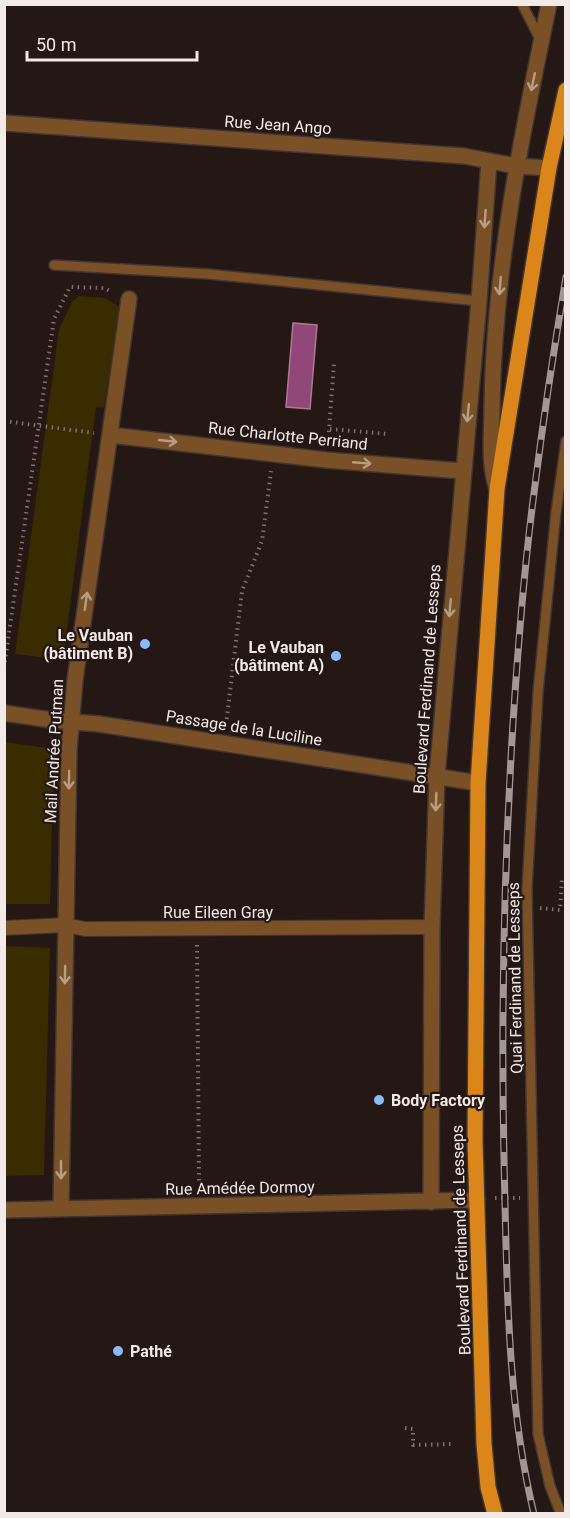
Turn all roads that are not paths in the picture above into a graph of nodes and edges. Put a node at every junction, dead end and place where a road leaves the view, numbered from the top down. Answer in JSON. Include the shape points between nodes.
{"nodes":[{"id":1,"x":522,"y":4,"type":"edge"},
{"id":2,"x":549,"y":4,"type":"edge"},
{"id":3,"x":541,"y":41,"type":"junction"},
{"id":4,"x":566,"y":90,"type":"edge"},
{"id":5,"x":4,"y":123,"type":"edge"},
{"id":6,"x":489,"y":161,"type":"junction"},
{"id":7,"x":516,"y":166,"type":"junction"},
{"id":8,"x":549,"y":168,"type":"junction"},
{"id":9,"x":54,"y":265,"type":"dead end"},
{"id":10,"x":129,"y":299,"type":"road end"},
{"id":11,"x":479,"y":301,"type":"junction"},
{"id":12,"x":105,"y":434,"type":"junction"},
{"id":13,"x":566,"y":441,"type":"edge"},
{"id":14,"x":462,"y":471,"type":"junction"},
{"id":15,"x":497,"y":489,"type":"junction"},
{"id":16,"x":4,"y":713,"type":"edge"},
{"id":17,"x":72,"y":722,"type":"junction"},
{"id":18,"x":437,"y":776,"type":"junction"},
{"id":19,"x":478,"y":783,"type":"junction"},
{"id":20,"x":66,"y":925,"type":"junction"},
{"id":21,"x":432,"y":927,"type":"junction"},
{"id":22,"x":4,"y":928,"type":"edge"},
{"id":23,"x":477,"y":1200,"type":"junction"},
{"id":24,"x":431,"y":1202,"type":"junction"},
{"id":25,"x":61,"y":1209,"type":"junction"},
{"id":26,"x":4,"y":1210,"type":"edge"},
{"id":27,"x":488,"y":1487,"type":"junction"},
{"id":28,"x":484,"y":1514,"type":"edge"},
{"id":29,"x":495,"y":1514,"type":"edge"},
{"id":30,"x":561,"y":1514,"type":"edge"}],
"edges":[{"from":1,"to":3,"type":"lane"},
{"from":2,"to":3,"type":"street","name":"Boulevard Ferdinand de Lesseps"},
{"from":3,"to":7,"type":"street","name":"Boulevard Ferdinand de Lesseps","one_way":true},
{"from":4,"to":8,"type":"main road","name":"Boulevard Ferdinand de Lesseps"},
{"from":5,"to":6,"type":"street","name":"Rue Jean Ango","via":[[464,156]]},
{"from":6,"to":7,"type":"street","name":"Rue Jean Ango"},
{"from":6,"to":11,"type":"street","name":"Boulevard Ferdinand de Lesseps","one_way":true},
{"from":7,"to":8,"type":"street","name":"Rue Jean Ango"},
{"from":7,"to":15,"type":"street","name":"Boulevard Ferdinand de Lesseps","one_way":true,"via":[[503,251],[493,375],[492,473]]},
{"from":8,"to":15,"type":"main road","name":"Boulevard Ferdinand de Lesseps"},
{"from":9,"to":11,"type":"lane","via":[[208,274]]},
{"from":10,"to":12,"type":"street","name":"Mail Andrée Putman"},
{"from":11,"to":14,"type":"street","name":"Boulevard Ferdinand de Lesseps","one_way":true},
{"from":12,"to":14,"type":"street","name":"Rue Charlotte Perriand","one_way":true,"via":[[326,460]]},
{"from":17,"to":12,"type":"street","name":"Mail Andrée Putman","one_way":true},
{"from":13,"to":30,"type":"lane","name":"Quai Ferdinand de Lesseps","via":[[538,692],[528,907],[538,1434]]},
{"from":14,"to":18,"type":"street","name":"Boulevard Ferdinand de Lesseps","one_way":true},
{"from":15,"to":19,"type":"main road","name":"Boulevard Ferdinand de Lesseps"},
{"from":16,"to":17,"type":"street","name":"Passage de la Luciline"},
{"from":17,"to":18,"type":"street","name":"Passage de la Luciline"},
{"from":17,"to":20,"type":"street","name":"Mail Andrée Putman","one_way":true},
{"from":18,"to":19,"type":"street","name":"Passage de la Luciline"},
{"from":18,"to":21,"type":"street","name":"Boulevard Ferdinand de Lesseps","one_way":true},
{"from":19,"to":23,"type":"main road","name":"Boulevard Ferdinand de Lesseps"},
{"from":20,"to":21,"type":"street","name":"Rue Eileen Gray","via":[[85,930]]},
{"from":20,"to":22,"type":"street","name":"Rue Eileen Gray"},
{"from":20,"to":25,"type":"street","name":"Mail Andrée Putman","one_way":true},
{"from":21,"to":24,"type":"street","name":"Boulevard Ferdinand de Lesseps"},
{"from":23,"to":24,"type":"street","name":"Rue Amédée Dormoy"},
{"from":23,"to":27,"type":"main road","name":"Boulevard Ferdinand de Lesseps"},
{"from":24,"to":25,"type":"street","name":"Rue Amédée Dormoy"},
{"from":25,"to":26,"type":"street","name":"Rue Amédée Dormoy"},
{"from":27,"to":28,"type":"main road","name":"Boulevard Ferdinand de Lesseps"},
{"from":27,"to":29,"type":"main road","name":"Boulevard Ferdinand de Lesseps"}]}
